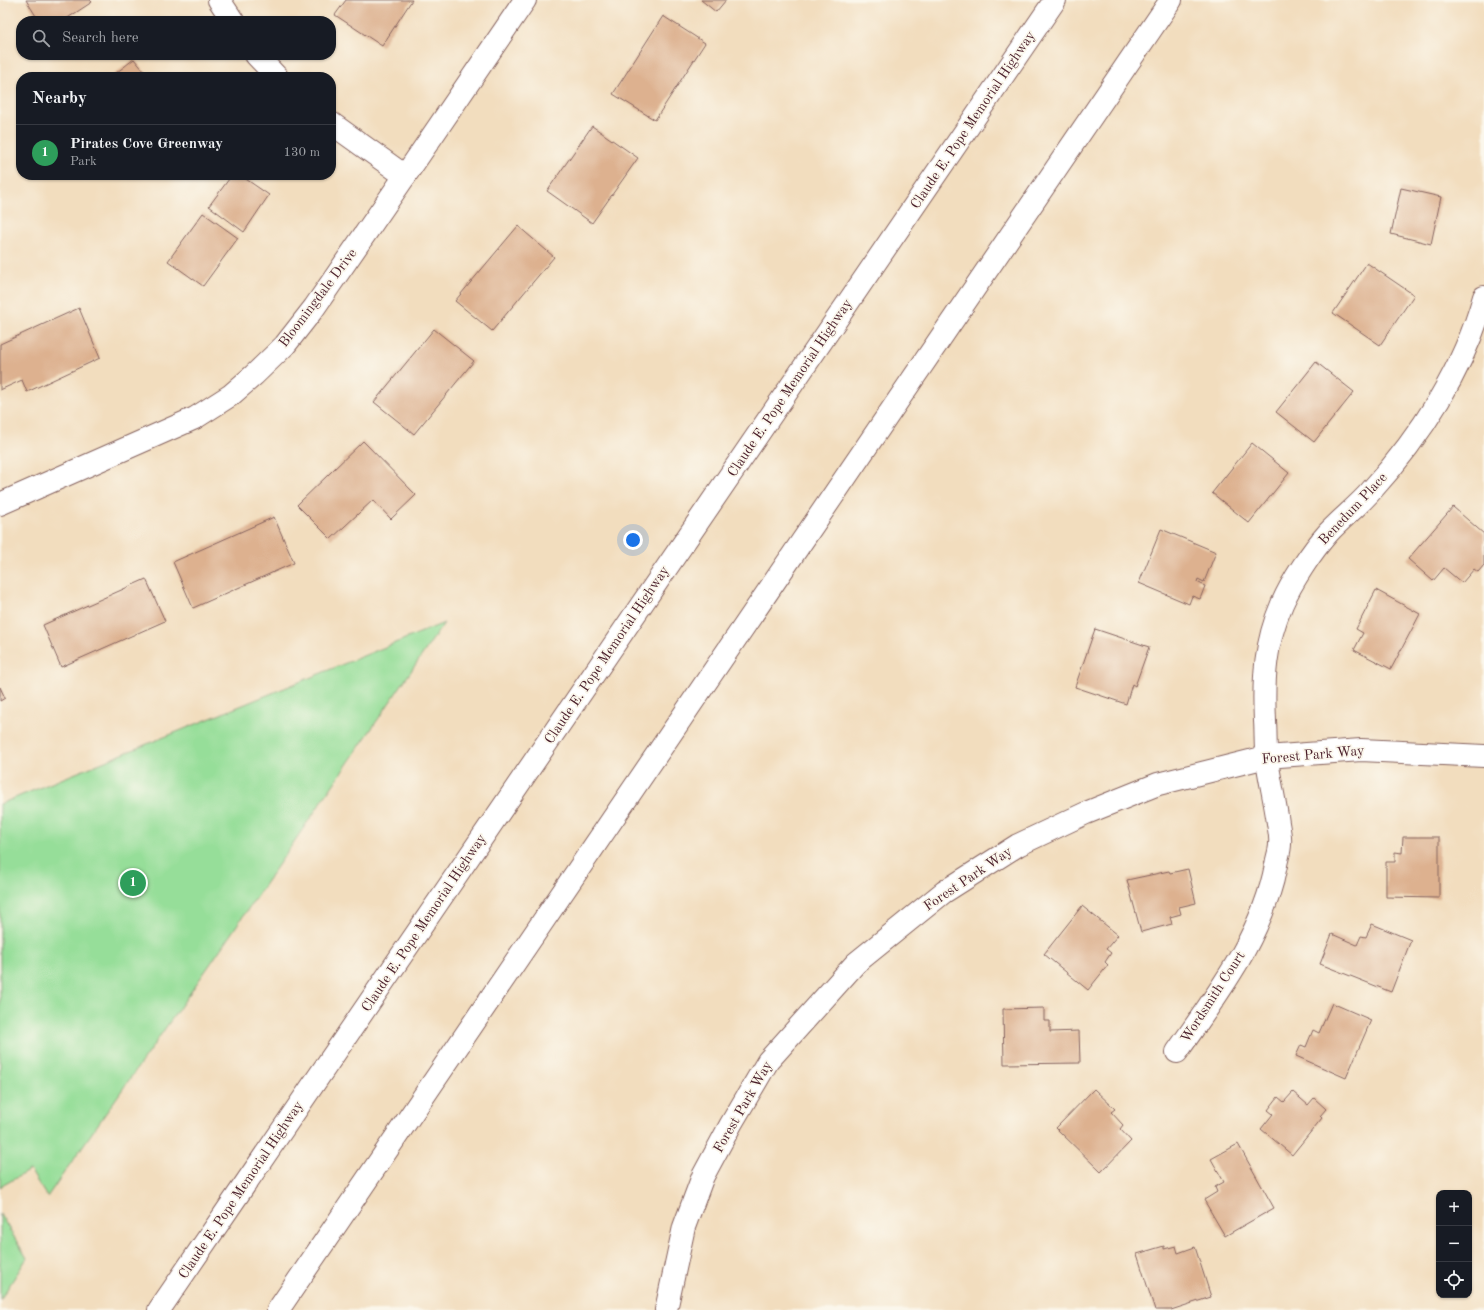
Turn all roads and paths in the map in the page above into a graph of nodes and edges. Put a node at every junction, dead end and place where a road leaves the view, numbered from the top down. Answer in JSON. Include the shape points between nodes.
{"nodes":[{"id":1,"x":219,"y":0,"type":"edge"},
{"id":2,"x":525,"y":0,"type":"edge"},
{"id":3,"x":1055,"y":0,"type":"edge"},
{"id":4,"x":1171,"y":0,"type":"edge"},
{"id":5,"x":230,"y":16,"type":"edge"},
{"id":6,"x":261,"y":60,"type":"edge"},
{"id":7,"x":272,"y":72,"type":"edge"},
{"id":8,"x":336,"y":127,"type":"edge"},
{"id":9,"x":405,"y":176,"type":"junction"},
{"id":10,"x":1484,"y":297,"type":"edge"},
{"id":11,"x":0,"y":504,"type":"edge"},
{"id":12,"x":1484,"y":756,"type":"edge"},
{"id":13,"x":1266,"y":757,"type":"junction"},
{"id":14,"x":1177,"y":1052,"type":"dead end"},
{"id":15,"x":159,"y":1310,"type":"edge"},
{"id":16,"x":278,"y":1310,"type":"edge"},
{"id":17,"x":666,"y":1310,"type":"edge"}],
"edges":[{"from":1,"to":5,"type":"main road"},
{"from":2,"to":9,"type":"main road","name":"Bloomingdale Drive"},
{"from":3,"to":15,"type":"main road","name":"Claude E. Pope Memorial Highway"},
{"from":4,"to":16,"type":"main road"},
{"from":6,"to":7,"type":"main road"},
{"from":8,"to":9,"type":"main road"},
{"from":9,"to":11,"type":"main road","name":"Bloomingdale Drive","via":[[314,308],[285,345],[231,395],[195,418]]},
{"from":10,"to":13,"type":"main road","name":"Benedum Place","via":[[1477,322],[1459,364],[1433,408],[1406,449],[1381,480],[1328,534],[1295,578],[1282,604],[1271,634],[1266,660]]},
{"from":12,"to":13,"type":"main road","name":"Forest Park Way","via":[[1361,750]]},
{"from":13,"to":14,"type":"main road","name":"Wordsmith Court","via":[[1280,843],[1272,886],[1259,922],[1228,979]]},
{"from":13,"to":17,"type":"main road","name":"Forest Park Way","via":[[1158,784],[1086,813],[1018,845],[944,892],[856,963],[768,1060],[731,1124],[703,1176],[684,1227]]}]}
